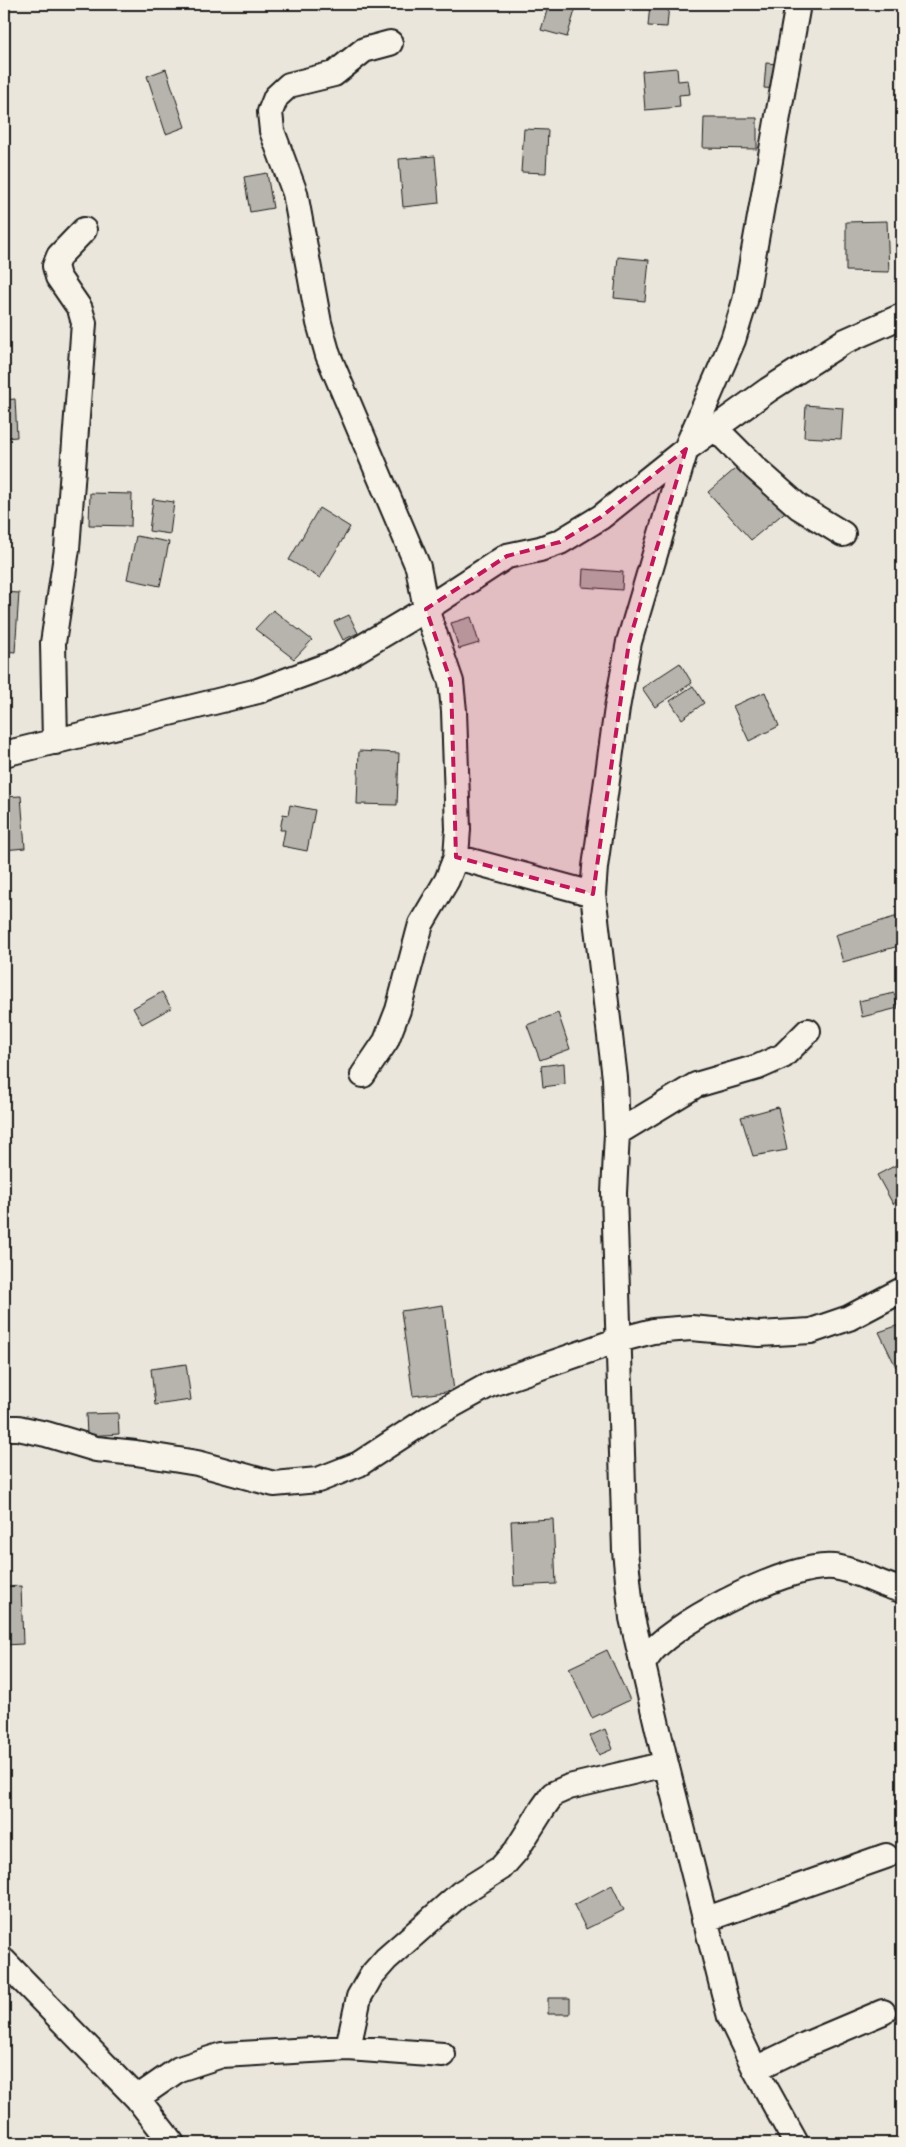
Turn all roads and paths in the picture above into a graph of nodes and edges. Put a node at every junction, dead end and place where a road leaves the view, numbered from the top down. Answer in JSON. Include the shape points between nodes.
{"nodes":[{"id":1,"x":798,"y":4,"type":"edge"},
{"id":2,"x":390,"y":43,"type":"dead end"},
{"id":3,"x":84,"y":230,"type":"dead end"},
{"id":4,"x":902,"y":316,"type":"edge"},
{"id":5,"x":715,"y":428,"type":"junction"},
{"id":6,"x":686,"y":449,"type":"junction"},
{"id":7,"x":843,"y":534,"type":"dead end"},
{"id":8,"x":426,"y":608,"type":"junction"},
{"id":9,"x":55,"y":742,"type":"junction"},
{"id":10,"x":4,"y":754,"type":"edge"},
{"id":11,"x":456,"y":857,"type":"junction"},
{"id":12,"x":593,"y":894,"type":"junction"},
{"id":13,"x":808,"y":1031,"type":"dead end"},
{"id":14,"x":363,"y":1075,"type":"dead end"},
{"id":15,"x":617,"y":1133,"type":"junction"},
{"id":16,"x":902,"y":1290,"type":"edge"},
{"id":17,"x":619,"y":1340,"type":"junction"},
{"id":18,"x":4,"y":1428,"type":"edge"},
{"id":19,"x":902,"y":1590,"type":"edge"},
{"id":20,"x":642,"y":1665,"type":"junction"},
{"id":21,"x":666,"y":1764,"type":"junction"},
{"id":22,"x":886,"y":1856,"type":"dead end"},
{"id":23,"x":704,"y":1920,"type":"junction"},
{"id":24,"x":4,"y":1961,"type":"edge"},
{"id":25,"x":884,"y":2012,"type":"dead end"},
{"id":26,"x":348,"y":2048,"type":"junction"},
{"id":27,"x":442,"y":2055,"type":"dead end"},
{"id":28,"x":755,"y":2069,"type":"junction"},
{"id":29,"x":137,"y":2098,"type":"junction"},
{"id":30,"x":172,"y":2143,"type":"edge"},
{"id":31,"x":796,"y":2143,"type":"edge"}],
"edges":[{"from":1,"to":6,"type":"street","via":[[745,301],[733,340]]},
{"from":2,"to":8,"type":"street","via":[[364,50],[334,74],[289,86],[276,97],[270,112],[272,131],[295,193],[328,355],[418,567]]},
{"from":3,"to":9,"type":"street","via":[[59,256],[55,266],[58,277],[80,309],[84,323],[67,549],[53,643]]},
{"from":4,"to":5,"type":"street","via":[[844,342]]},
{"from":5,"to":6,"type":"street"},
{"from":5,"to":7,"type":"street","via":[[799,507]]},
{"from":6,"to":8,"type":"street","via":[[602,516],[560,542],[507,556]]},
{"from":6,"to":12,"type":"street","via":[[629,642],[617,708]]},
{"from":8,"to":9,"type":"street","via":[[336,662],[258,691]]},
{"from":8,"to":11,"type":"street","via":[[451,682],[458,829]]},
{"from":9,"to":10,"type":"street"},
{"from":11,"to":12,"type":"street"},
{"from":11,"to":14,"type":"street","via":[[447,880],[421,924],[398,1010],[386,1040]]},
{"from":12,"to":15,"type":"street","via":[[615,1078]]},
{"from":13,"to":15,"type":"street","via":[[782,1056],[758,1067],[696,1085]]},
{"from":15,"to":17,"type":"street","via":[[614,1193]]},
{"from":16,"to":17,"type":"street","via":[[849,1318],[811,1330],[759,1334],[691,1328],[653,1331]]},
{"from":17,"to":18,"type":"street","via":[[489,1385],[431,1417],[359,1464],[318,1480],[274,1484],[197,1463],[96,1449],[46,1434]]},
{"from":17,"to":20,"type":"street","via":[[625,1551],[632,1618]]},
{"from":19,"to":20,"type":"street","via":[[859,1573],[833,1567],[808,1568],[770,1581],[700,1616],[654,1649]]},
{"from":20,"to":21,"type":"street"},
{"from":21,"to":23,"type":"street"},
{"from":21,"to":26,"type":"street","via":[[569,1787],[553,1794],[501,1868],[461,1893],[370,1976],[359,1997]]},
{"from":22,"to":23,"type":"street"},
{"from":23,"to":28,"type":"street","via":[[730,2017]]},
{"from":24,"to":29,"type":"street"},
{"from":25,"to":28,"type":"street","via":[[805,2044]]},
{"from":26,"to":27,"type":"street"},
{"from":26,"to":29,"type":"street","via":[[222,2055],[179,2069]]},
{"from":28,"to":31,"type":"street"},
{"from":29,"to":30,"type":"street"}]}
